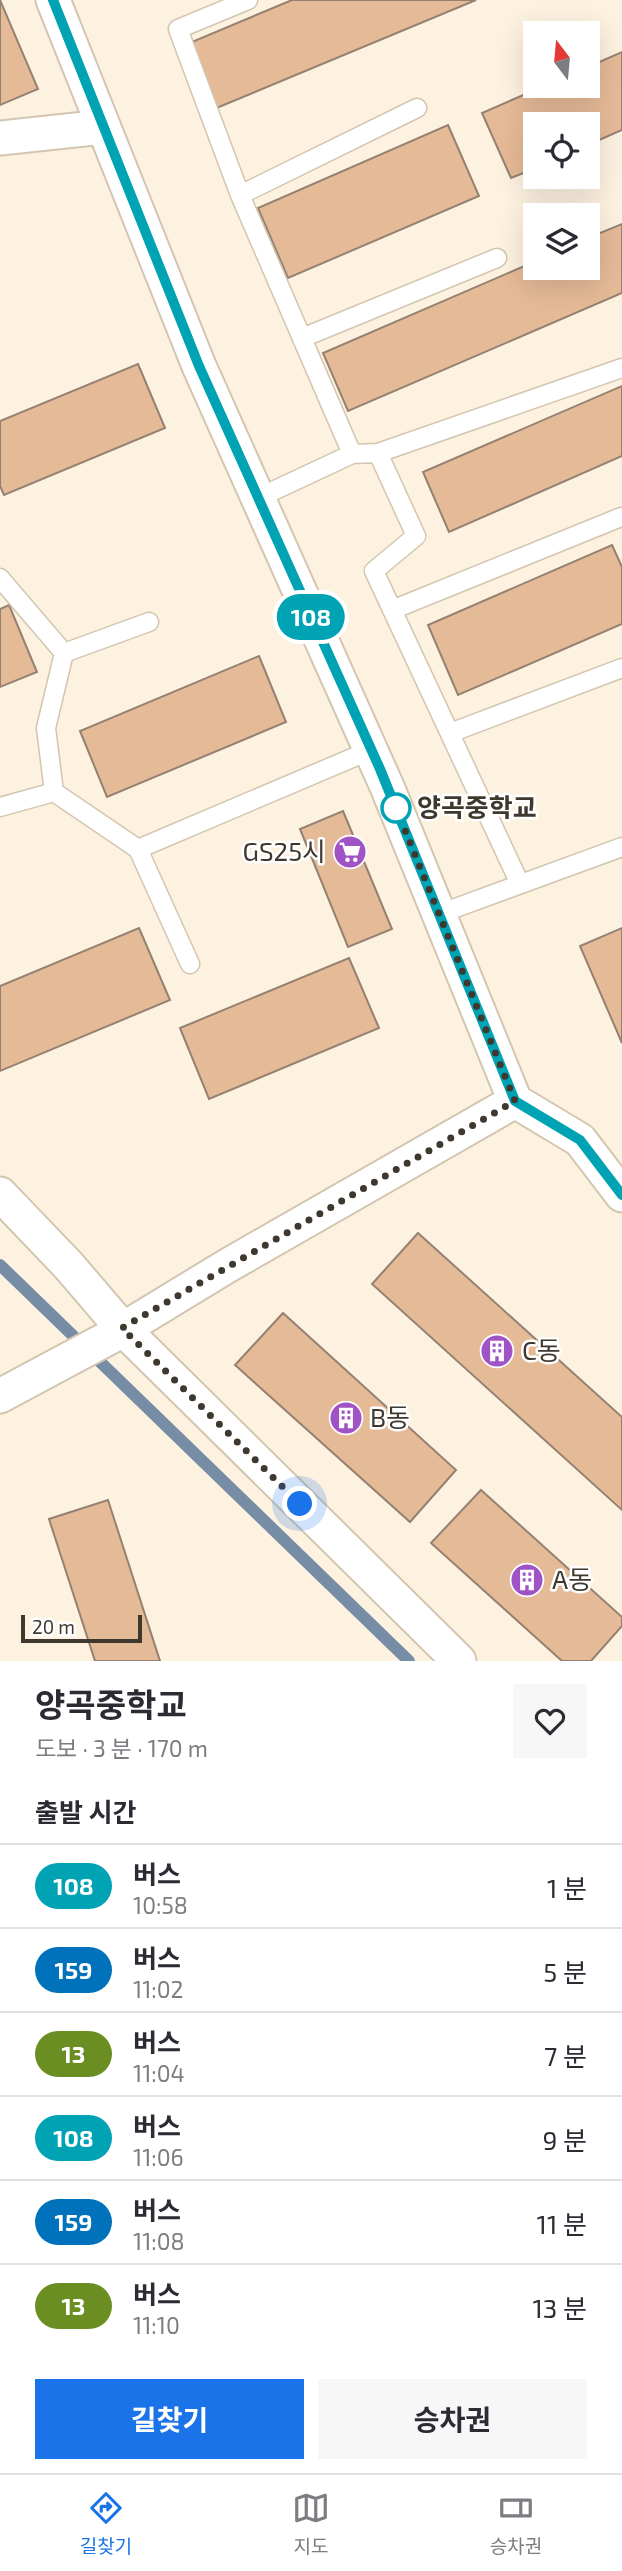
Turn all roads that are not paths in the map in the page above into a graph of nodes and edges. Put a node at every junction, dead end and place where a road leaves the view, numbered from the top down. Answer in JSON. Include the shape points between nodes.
{"nodes":[{"id":1,"x":53,"y":0,"type":"edge"},
{"id":2,"x":248,"y":0,"type":"edge"},
{"id":3,"x":417,"y":108,"type":"dead end"},
{"id":4,"x":103,"y":127,"type":"junction"},
{"id":5,"x":0,"y":138,"type":"edge"},
{"id":6,"x":240,"y":195,"type":"junction"},
{"id":7,"x":497,"y":258,"type":"dead end"},
{"id":8,"x":302,"y":338,"type":"junction"},
{"id":9,"x":622,"y":368,"type":"edge"},
{"id":10,"x":379,"y":453,"type":"junction"},
{"id":11,"x":352,"y":454,"type":"junction"},
{"id":12,"x":258,"y":498,"type":"junction"},
{"id":13,"x":621,"y":517,"type":"edge"},
{"id":14,"x":0,"y":578,"type":"edge"},
{"id":15,"x":392,"y":610,"type":"junction"},
{"id":16,"x":149,"y":622,"type":"dead end"},
{"id":17,"x":64,"y":653,"type":"junction"},
{"id":18,"x":622,"y":668,"type":"edge"},
{"id":19,"x":450,"y":733,"type":"junction"},
{"id":20,"x":371,"y":750,"type":"junction"},
{"id":21,"x":54,"y":792,"type":"junction"},
{"id":22,"x":0,"y":807,"type":"edge"},
{"id":23,"x":622,"y":847,"type":"edge"},
{"id":24,"x":138,"y":849,"type":"junction"},
{"id":25,"x":520,"y":884,"type":"junction"},
{"id":26,"x":439,"y":914,"type":"junction"},
{"id":27,"x":190,"y":964,"type":"dead end"},
{"id":28,"x":515,"y":1101,"type":"junction"},
{"id":29,"x":0,"y":1194,"type":"edge"},
{"id":30,"x":622,"y":1195,"type":"edge"},
{"id":31,"x":117,"y":1332,"type":"junction"},
{"id":32,"x":0,"y":1395,"type":"edge"},
{"id":33,"x":459,"y":1661,"type":"edge"}],
"edges":[{"from":1,"to":4,"type":"street"},
{"from":2,"to":6,"type":"lane","via":[[178,29]]},
{"from":3,"to":6,"type":"lane"},
{"from":4,"to":5,"type":"street"},
{"from":4,"to":12,"type":"street","via":[[199,366]]},
{"from":6,"to":8,"type":"lane"},
{"from":7,"to":8,"type":"lane"},
{"from":8,"to":11,"type":"lane"},
{"from":9,"to":10,"type":"lane"},
{"from":10,"to":11,"type":"lane"},
{"from":10,"to":15,"type":"lane","via":[[416,536],[374,571]]},
{"from":11,"to":12,"type":"lane"},
{"from":12,"to":20,"type":"street"},
{"from":13,"to":15,"type":"lane"},
{"from":14,"to":17,"type":"lane"},
{"from":15,"to":19,"type":"lane"},
{"from":16,"to":17,"type":"lane"},
{"from":17,"to":21,"type":"lane","via":[[46,728]]},
{"from":18,"to":19,"type":"lane"},
{"from":19,"to":25,"type":"lane"},
{"from":20,"to":24,"type":"lane"},
{"from":20,"to":26,"type":"street"},
{"from":21,"to":22,"type":"lane"},
{"from":21,"to":24,"type":"lane"},
{"from":23,"to":25,"type":"lane"},
{"from":24,"to":27,"type":"lane"},
{"from":25,"to":26,"type":"lane"},
{"from":26,"to":28,"type":"street"},
{"from":28,"to":30,"type":"street","via":[[580,1140]]},
{"from":28,"to":31,"type":"street"},
{"from":29,"to":31,"type":"street","via":[[69,1266]]},
{"from":31,"to":32,"type":"street"},
{"from":31,"to":33,"type":"street"}]}
